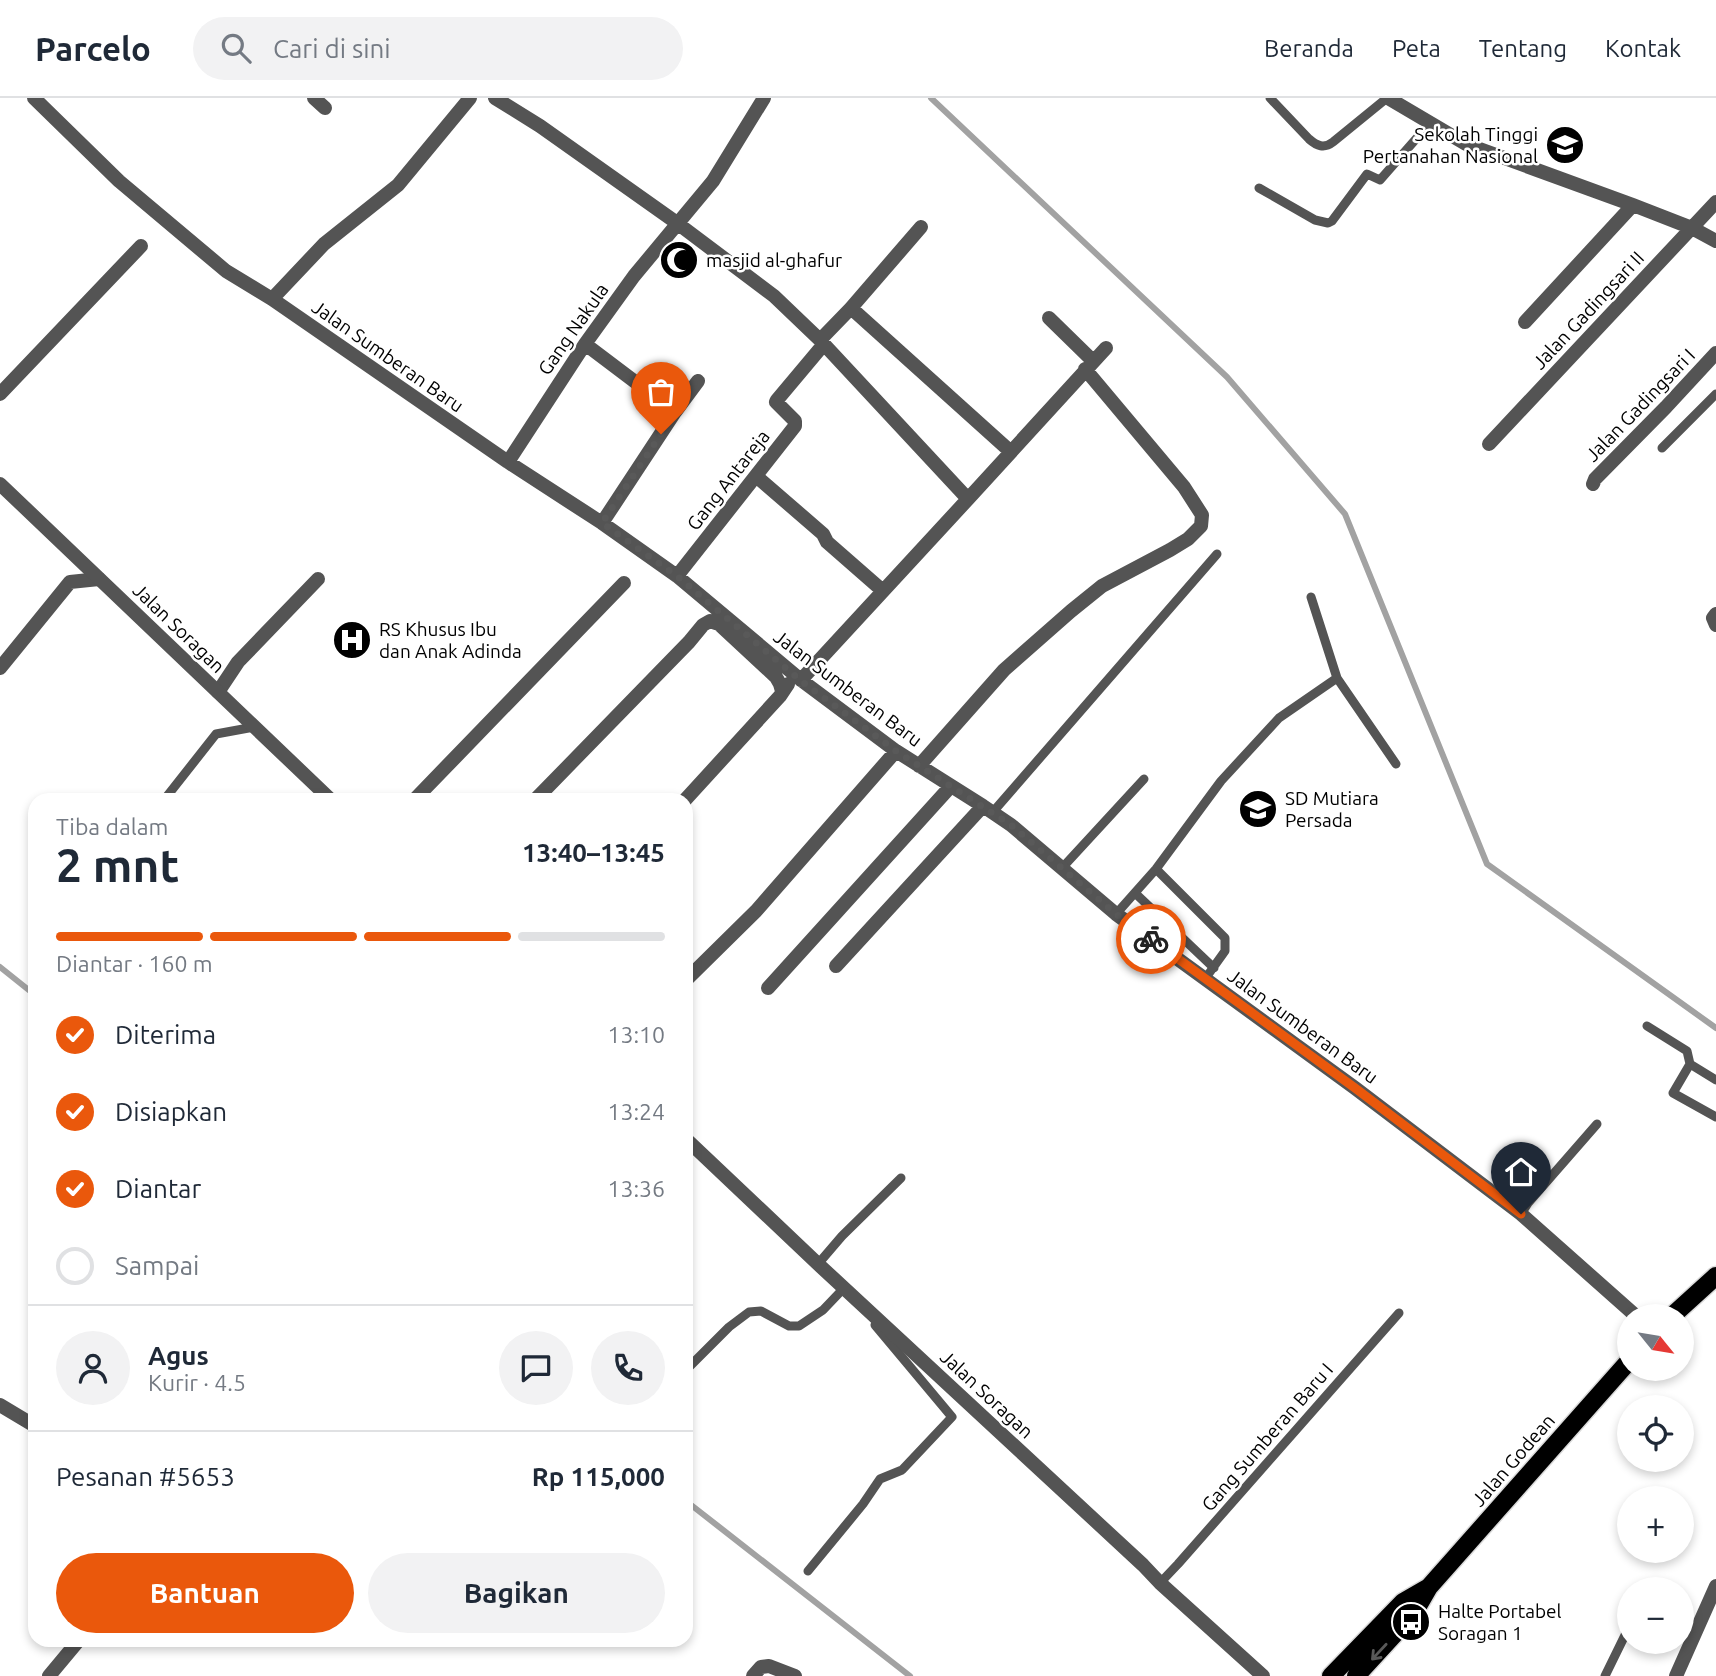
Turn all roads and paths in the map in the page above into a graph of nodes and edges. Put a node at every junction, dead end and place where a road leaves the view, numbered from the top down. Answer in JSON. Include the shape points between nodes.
{"nodes":[{"id":1,"x":34,"y":98,"type":"edge"},
{"id":2,"x":470,"y":98,"type":"edge"},
{"id":3,"x":495,"y":98,"type":"edge"},
{"id":4,"x":764,"y":98,"type":"edge"},
{"id":5,"x":1270,"y":98,"type":"edge"},
{"id":6,"x":1387,"y":98,"type":"edge"},
{"id":7,"x":1430,"y":123,"type":"junction"},
{"id":8,"x":1259,"y":188,"type":"dead end"},
{"id":9,"x":1716,"y":202,"type":"edge"},
{"id":10,"x":1633,"y":205,"type":"junction"},
{"id":11,"x":677,"y":223,"type":"junction"},
{"id":12,"x":921,"y":227,"type":"dead end"},
{"id":13,"x":1692,"y":228,"type":"junction"},
{"id":14,"x":1716,"y":241,"type":"edge"},
{"id":15,"x":141,"y":247,"type":"dead end"},
{"id":16,"x":272,"y":299,"type":"junction"},
{"id":17,"x":851,"y":308,"type":"junction"},
{"id":18,"x":1049,"y":318,"type":"dead end"},
{"id":19,"x":1525,"y":322,"type":"dead end"},
{"id":20,"x":822,"y":342,"type":"junction"},
{"id":21,"x":585,"y":344,"type":"junction"},
{"id":22,"x":1106,"y":348,"type":"dead end"},
{"id":23,"x":1716,"y":353,"type":"edge"},
{"id":24,"x":1089,"y":365,"type":"junction"},
{"id":25,"x":698,"y":381,"type":"dead end"},
{"id":26,"x":0,"y":394,"type":"edge"},
{"id":27,"x":1716,"y":394,"type":"edge"},
{"id":28,"x":676,"y":412,"type":"junction"},
{"id":29,"x":1489,"y":444,"type":"dead end"},
{"id":30,"x":1662,"y":448,"type":"dead end"},
{"id":31,"x":1011,"y":452,"type":"junction"},
{"id":32,"x":508,"y":462,"type":"junction"},
{"id":33,"x":756,"y":476,"type":"junction"},
{"id":34,"x":0,"y":484,"type":"edge"},
{"id":35,"x":1592,"y":484,"type":"dead end"},
{"id":36,"x":968,"y":499,"type":"junction"},
{"id":37,"x":602,"y":523,"type":"junction"},
{"id":38,"x":1217,"y":554,"type":"dead end"},
{"id":39,"x":677,"y":576,"type":"junction"},
{"id":40,"x":99,"y":579,"type":"junction"},
{"id":41,"x":318,"y":579,"type":"dead end"},
{"id":42,"x":624,"y":583,"type":"dead end"},
{"id":43,"x":883,"y":591,"type":"junction"},
{"id":44,"x":1311,"y":597,"type":"dead end"},
{"id":45,"x":1716,"y":614,"type":"edge"},
{"id":46,"x":1716,"y":625,"type":"edge"},
{"id":47,"x":0,"y":668,"type":"edge"},
{"id":48,"x":798,"y":678,"type":"junction"},
{"id":49,"x":1337,"y":678,"type":"junction"},
{"id":50,"x":782,"y":691,"type":"junction"},
{"id":51,"x":218,"y":692,"type":"junction"},
{"id":52,"x":254,"y":727,"type":"junction"},
{"id":53,"x":896,"y":751,"type":"junction"},
{"id":54,"x":1396,"y":764,"type":"dead end"},
{"id":55,"x":919,"y":766,"type":"junction"},
{"id":56,"x":1144,"y":779,"type":"dead end"},
{"id":57,"x":951,"y":786,"type":"junction"},
{"id":58,"x":170,"y":793,"type":"edge"},
{"id":59,"x":324,"y":793,"type":"edge"},
{"id":60,"x":421,"y":793,"type":"edge"},
{"id":61,"x":543,"y":793,"type":"edge"},
{"id":62,"x":691,"y":793,"type":"edge"},
{"id":63,"x":988,"y":809,"type":"junction"},
{"id":64,"x":1062,"y":868,"type":"junction"},
{"id":65,"x":1156,"y":869,"type":"junction"},
{"id":66,"x":1133,"y":895,"type":"junction"},
{"id":67,"x":1116,"y":914,"type":"junction"},
{"id":68,"x":836,"y":966,"type":"dead end"},
{"id":69,"x":693,"y":973,"type":"edge"},
{"id":70,"x":1210,"y":973,"type":"junction"},
{"id":71,"x":768,"y":988,"type":"dead end"},
{"id":72,"x":1647,"y":1026,"type":"dead end"},
{"id":73,"x":1690,"y":1064,"type":"junction"},
{"id":74,"x":1716,"y":1080,"type":"edge"},
{"id":75,"x":1716,"y":1118,"type":"edge"},
{"id":76,"x":1597,"y":1124,"type":"dead end"},
{"id":77,"x":693,"y":1146,"type":"edge"},
{"id":78,"x":901,"y":1178,"type":"dead end"},
{"id":79,"x":1521,"y":1214,"type":"junction"},
{"id":80,"x":818,"y":1264,"type":"junction"},
{"id":81,"x":1716,"y":1276,"type":"edge"},
{"id":82,"x":845,"y":1288,"type":"junction"},
{"id":83,"x":1622,"y":1304,"type":"edge"},
{"id":84,"x":1685,"y":1304,"type":"edge"},
{"id":85,"x":1399,"y":1313,"type":"dead end"},
{"id":86,"x":693,"y":1363,"type":"edge"},
{"id":87,"x":1617,"y":1375,"type":"edge"},
{"id":88,"x":0,"y":1405,"type":"edge"},
{"id":89,"x":28,"y":1422,"type":"edge"},
{"id":90,"x":808,"y":1571,"type":"dead end"},
{"id":91,"x":1160,"y":1583,"type":"junction"},
{"id":92,"x":1716,"y":1586,"type":"edge"},
{"id":93,"x":1429,"y":1587,"type":"junction"},
{"id":94,"x":73,"y":1647,"type":"edge"},
{"id":95,"x":1617,"y":1651,"type":"edge"},
{"id":96,"x":49,"y":1676,"type":"edge"},
{"id":97,"x":753,"y":1676,"type":"edge"},
{"id":98,"x":795,"y":1676,"type":"edge"},
{"id":99,"x":1263,"y":1676,"type":"edge"},
{"id":100,"x":1331,"y":1676,"type":"edge"},
{"id":101,"x":1356,"y":1676,"type":"edge"},
{"id":102,"x":1605,"y":1676,"type":"edge"},
{"id":103,"x":1676,"y":1676,"type":"edge"}],
"edges":[{"from":1,"to":16,"type":"street","name":"Jalan Sumberan Baru","via":[[119,181],[226,271]]},
{"from":2,"to":16,"type":"street","via":[[398,185],[324,244]]},
{"from":3,"to":11,"type":"street"},
{"from":4,"to":11,"type":"street","name":"Gang Nakula","via":[[713,181]]},
{"from":5,"to":6,"type":"lane","via":[[1294,125],[1322,146],[1328,146]]},
{"from":6,"to":7,"type":"street"},
{"from":7,"to":8,"type":"lane","via":[[1380,180],[1367,174],[1328,223]]},
{"from":7,"to":10,"type":"street","via":[[1466,144]]},
{"from":9,"to":13,"type":"street","name":"Jalan Gadingsari II"},
{"from":10,"to":13,"type":"street"},
{"from":10,"to":19,"type":"street"},
{"from":11,"to":20,"type":"street","via":[[774,296]]},
{"from":11,"to":21,"type":"street","name":"Gang Nakula"},
{"from":12,"to":17,"type":"street"},
{"from":13,"to":14,"type":"street"},
{"from":13,"to":29,"type":"street","name":"Jalan Gadingsari II"},
{"from":15,"to":26,"type":"street"},
{"from":16,"to":32,"type":"street","name":"Jalan Sumberan Baru"},
{"from":17,"to":20,"type":"street"},
{"from":17,"to":31,"type":"street"},
{"from":18,"to":24,"type":"street"},
{"from":20,"to":33,"type":"street","name":"Gang Antareja","via":[[776,402],[795,426]]},
{"from":20,"to":36,"type":"street"},
{"from":21,"to":28,"type":"street"},
{"from":21,"to":32,"type":"street","name":"Gang Nakula"},
{"from":22,"to":24,"type":"street"},
{"from":23,"to":35,"type":"street","name":"Jalan Gadingsari I"},
{"from":24,"to":31,"type":"street"},
{"from":24,"to":55,"type":"street","via":[[1184,487],[1202,516],[1201,526],[1170,550],[1102,586],[1071,611],[1004,670]]},
{"from":25,"to":28,"type":"street"},
{"from":27,"to":30,"type":"lane"},
{"from":28,"to":37,"type":"street"},
{"from":31,"to":36,"type":"street"},
{"from":32,"to":37,"type":"street","name":"Jalan Sumberan Baru"},
{"from":33,"to":39,"type":"street","name":"Gang Antareja"},
{"from":33,"to":43,"type":"street"},
{"from":34,"to":40,"type":"street","name":"Jalan Soragan"},
{"from":36,"to":43,"type":"street"},
{"from":37,"to":39,"type":"street","name":"Jalan Sumberan Baru"},
{"from":38,"to":63,"type":"lane"},
{"from":39,"to":48,"type":"street","name":"Jalan Sumberan Baru"},
{"from":40,"to":47,"type":"street","via":[[70,582]]},
{"from":40,"to":51,"type":"street","name":"Jalan Soragan"},
{"from":41,"to":51,"type":"street","via":[[238,662]]},
{"from":42,"to":60,"type":"street"},
{"from":43,"to":48,"type":"street"},
{"from":44,"to":49,"type":"lane"},
{"from":45,"to":46,"type":"street"},
{"from":48,"to":50,"type":"street"},
{"from":48,"to":53,"type":"street","name":"Jalan Sumberan Baru"},
{"from":49,"to":54,"type":"lane"},
{"from":49,"to":65,"type":"lane","via":[[1279,718],[1221,781]]},
{"from":50,"to":61,"type":"street","via":[[776,677],[719,624],[710,621]]},
{"from":50,"to":62,"type":"street"},
{"from":51,"to":52,"type":"street","name":"Jalan Soragan"},
{"from":52,"to":58,"type":"lane","via":[[216,734]]},
{"from":52,"to":59,"type":"street","name":"Jalan Soragan"},
{"from":53,"to":55,"type":"street","name":"Jalan Sumberan Baru"},
{"from":53,"to":69,"type":"street","via":[[756,911]]},
{"from":55,"to":57,"type":"street","name":"Jalan Sumberan Baru"},
{"from":56,"to":64,"type":"lane"},
{"from":57,"to":63,"type":"street","name":"Jalan Sumberan Baru"},
{"from":57,"to":71,"type":"street"},
{"from":63,"to":64,"type":"street","name":"Jalan Sumberan Baru"},
{"from":63,"to":68,"type":"street"},
{"from":64,"to":67,"type":"street","name":"Jalan Sumberan Baru"},
{"from":65,"to":66,"type":"lane"},
{"from":65,"to":70,"type":"lane","via":[[1224,938],[1225,951]]},
{"from":66,"to":67,"type":"lane"},
{"from":66,"to":70,"type":"lane"},
{"from":67,"to":70,"type":"street","name":"Jalan Sumberan Baru"},
{"from":70,"to":79,"type":"street","name":"Jalan Sumberan Baru"},
{"from":72,"to":73,"type":"lane","via":[[1687,1051]]},
{"from":73,"to":74,"type":"lane"},
{"from":73,"to":75,"type":"lane","via":[[1672,1093]]},
{"from":76,"to":79,"type":"lane"},
{"from":77,"to":80,"type":"street","name":"Jalan Soragan"},
{"from":78,"to":80,"type":"lane"},
{"from":79,"to":83,"type":"street","name":"Jalan Sumberan Baru"},
{"from":80,"to":82,"type":"street","name":"Jalan Soragan"},
{"from":81,"to":84,"type":"main road"},
{"from":82,"to":86,"type":"lane","via":[[799,1326],[789,1326],[761,1311],[749,1312]]},
{"from":82,"to":90,"type":"lane","via":[[952,1417],[902,1470],[880,1479]]},
{"from":82,"to":91,"type":"street","name":"Jalan Soragan"},
{"from":85,"to":91,"type":"lane","name":"Gang Sumberan Baru I"},
{"from":87,"to":93,"type":"main road","name":"Jalan Godean"},
{"from":88,"to":89,"type":"street"},
{"from":91,"to":99,"type":"street","name":"Jalan Soragan"},
{"from":92,"to":103,"type":"street"},
{"from":93,"to":100,"type":"main road","name":"Jalan Godean","via":[[1403,1602]]},
{"from":93,"to":101,"type":"main road","name":"Jalan Godean","one_way":true,"via":[[1414,1613]]},
{"from":94,"to":96,"type":"street"},
{"from":95,"to":102,"type":"lane"},
{"from":97,"to":98,"type":"street","via":[[769,1666]]}]}
